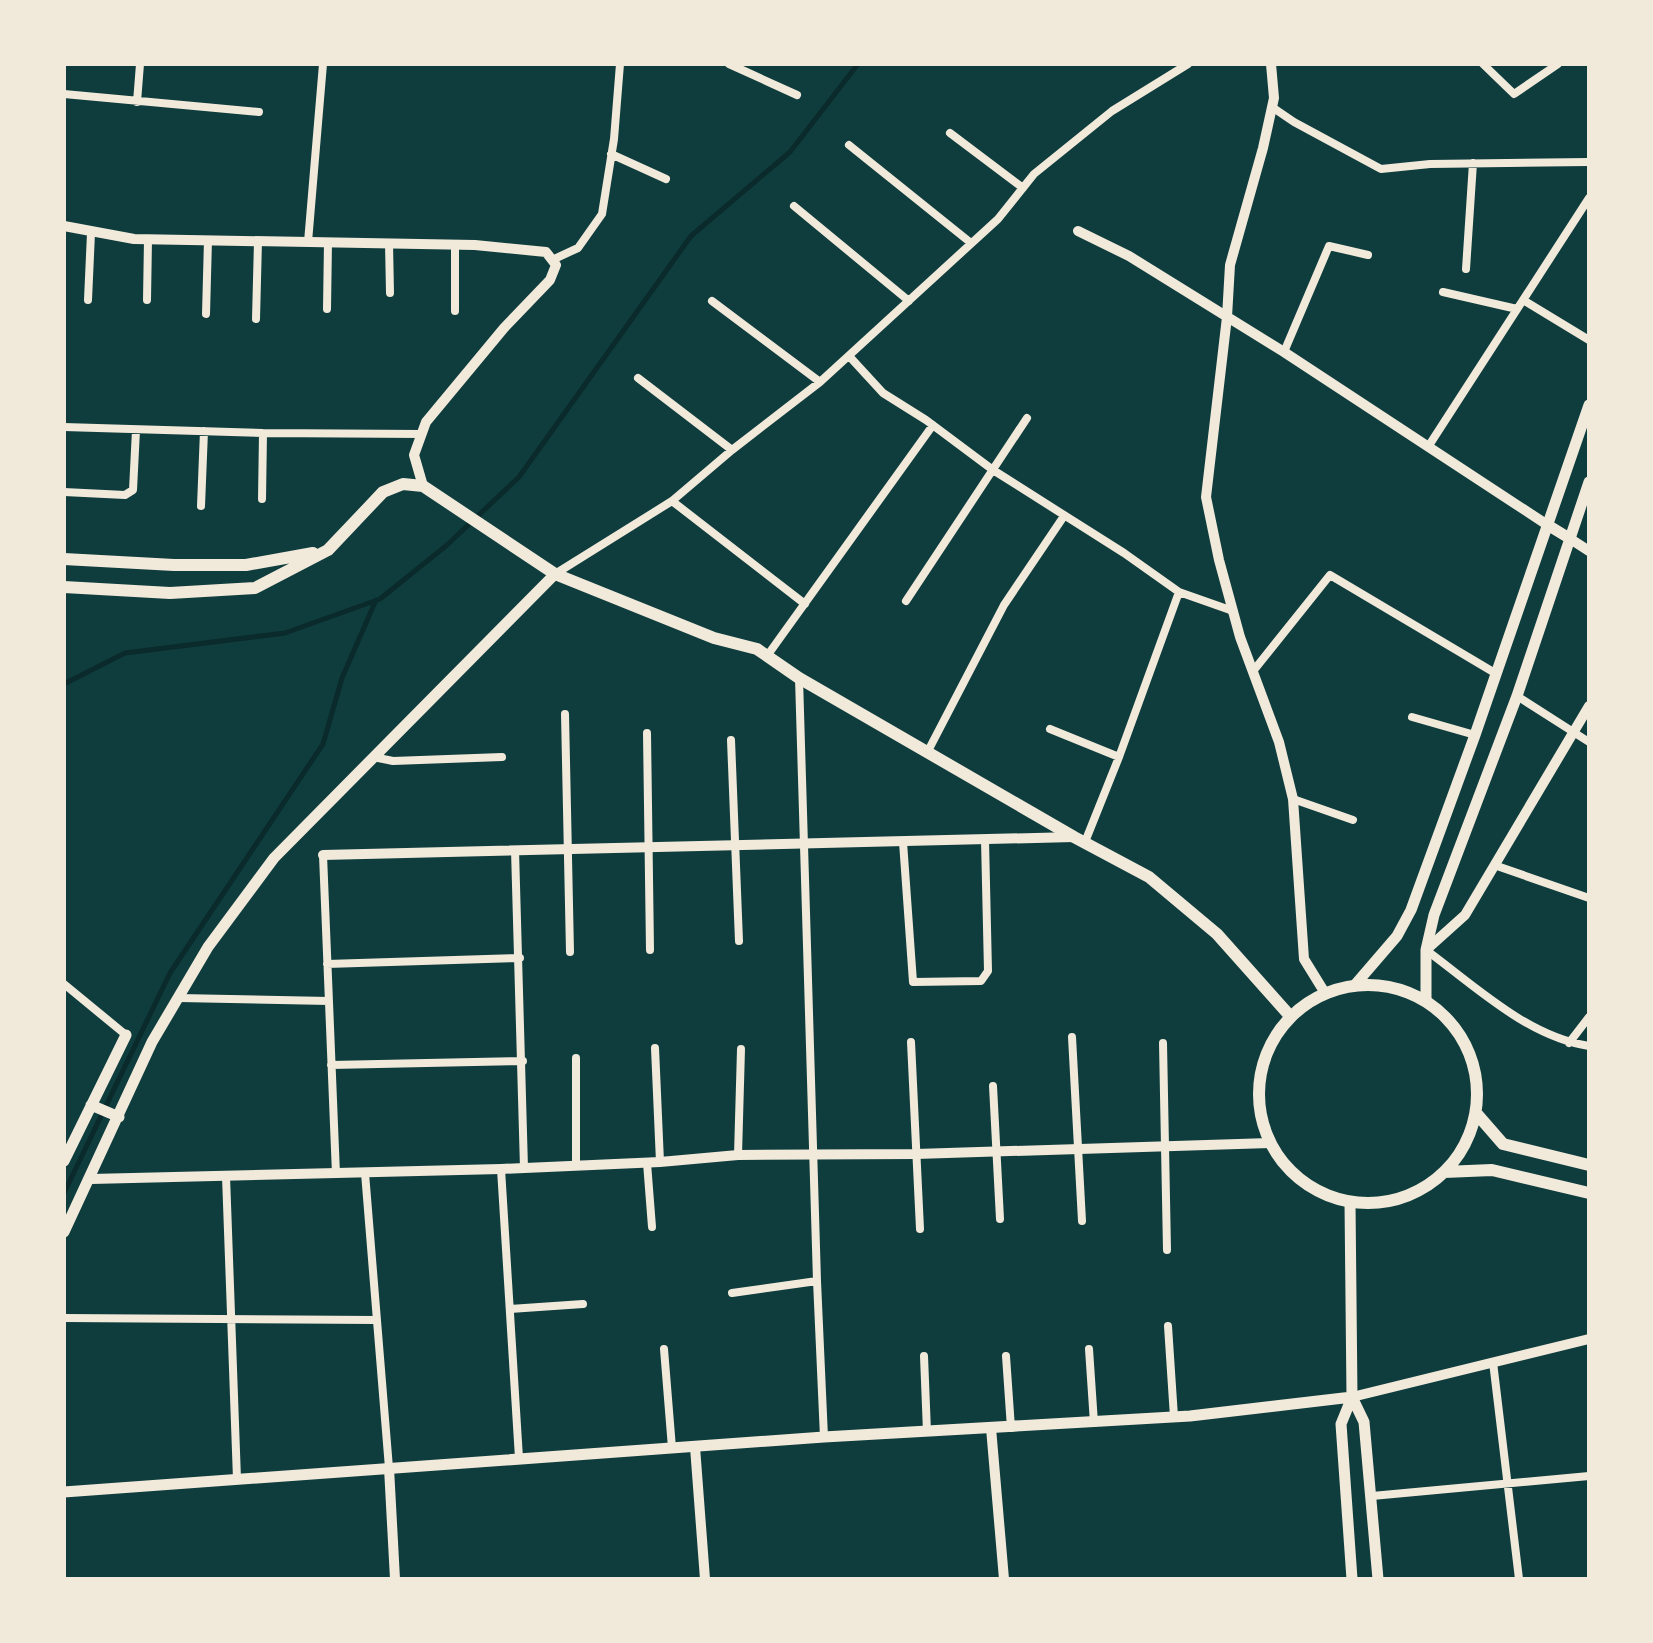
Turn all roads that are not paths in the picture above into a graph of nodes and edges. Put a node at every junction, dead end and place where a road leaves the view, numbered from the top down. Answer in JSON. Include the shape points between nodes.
{"nodes":[{"id":1,"x":140,"y":64,"type":"edge"},
{"id":2,"x":323,"y":64,"type":"edge"},
{"id":3,"x":620,"y":64,"type":"edge"},
{"id":4,"x":729,"y":64,"type":"edge"},
{"id":5,"x":1188,"y":64,"type":"edge"},
{"id":6,"x":1271,"y":64,"type":"edge"},
{"id":7,"x":1483,"y":64,"type":"edge"},
{"id":8,"x":1558,"y":64,"type":"edge"},
{"id":9,"x":64,"y":94,"type":"edge"},
{"id":10,"x":797,"y":95,"type":"dead end"},
{"id":11,"x":137,"y":102,"type":"junction"},
{"id":12,"x":1272,"y":107,"type":"junction"},
{"id":13,"x":259,"y":112,"type":"dead end"},
{"id":14,"x":950,"y":133,"type":"dead end"},
{"id":15,"x":849,"y":145,"type":"dead end"},
{"id":16,"x":611,"y":154,"type":"junction"},
{"id":17,"x":1589,"y":162,"type":"edge"},
{"id":18,"x":1473,"y":163,"type":"junction"},
{"id":19,"x":666,"y":179,"type":"dead end"},
{"id":20,"x":1023,"y":188,"type":"junction"},
{"id":21,"x":1589,"y":198,"type":"edge"},
{"id":22,"x":794,"y":206,"type":"dead end"},
{"id":23,"x":64,"y":226,"type":"edge"},
{"id":24,"x":1078,"y":231,"type":"dead end"},
{"id":25,"x":91,"y":233,"type":"junction"},
{"id":26,"x":148,"y":239,"type":"junction"},
{"id":27,"x":208,"y":240,"type":"junction"},
{"id":28,"x":258,"y":241,"type":"junction"},
{"id":29,"x":308,"y":242,"type":"junction"},
{"id":30,"x":328,"y":242,"type":"junction"},
{"id":31,"x":389,"y":243,"type":"junction"},
{"id":32,"x":971,"y":243,"type":"junction"},
{"id":33,"x":455,"y":245,"type":"junction"},
{"id":34,"x":1368,"y":255,"type":"dead end"},
{"id":35,"x":552,"y":260,"type":"junction"},
{"id":36,"x":1466,"y":269,"type":"dead end"},
{"id":37,"x":1443,"y":292,"type":"dead end"},
{"id":38,"x":390,"y":293,"type":"dead end"},
{"id":39,"x":88,"y":300,"type":"dead end"},
{"id":40,"x":147,"y":300,"type":"dead end"},
{"id":41,"x":1523,"y":300,"type":"junction"},
{"id":42,"x":712,"y":301,"type":"dead end"},
{"id":43,"x":909,"y":301,"type":"junction"},
{"id":44,"x":327,"y":309,"type":"dead end"},
{"id":45,"x":1517,"y":309,"type":"junction"},
{"id":46,"x":455,"y":311,"type":"dead end"},
{"id":47,"x":206,"y":314,"type":"dead end"},
{"id":48,"x":1227,"y":317,"type":"junction"},
{"id":49,"x":256,"y":319,"type":"dead end"},
{"id":50,"x":1589,"y":340,"type":"edge"},
{"id":51,"x":1284,"y":352,"type":"junction"},
{"id":52,"x":849,"y":356,"type":"junction"},
{"id":53,"x":638,"y":378,"type":"dead end"},
{"id":54,"x":820,"y":382,"type":"junction"},
{"id":55,"x":1589,"y":405,"type":"edge"},
{"id":56,"x":1027,"y":418,"type":"dead end"},
{"id":57,"x":933,"y":425,"type":"junction"},
{"id":58,"x":64,"y":427,"type":"edge"},
{"id":59,"x":136,"y":430,"type":"junction"},
{"id":60,"x":204,"y":431,"type":"junction"},
{"id":61,"x":263,"y":433,"type":"junction"},
{"id":62,"x":422,"y":434,"type":"junction"},
{"id":63,"x":1428,"y":447,"type":"junction"},
{"id":64,"x":732,"y":450,"type":"junction"},
{"id":65,"x":993,"y":470,"type":"junction"},
{"id":66,"x":1589,"y":482,"type":"edge"},
{"id":67,"x":423,"y":486,"type":"junction"},
{"id":68,"x":64,"y":492,"type":"edge"},
{"id":69,"x":262,"y":499,"type":"dead end"},
{"id":70,"x":672,"y":501,"type":"junction"},
{"id":71,"x":201,"y":506,"type":"dead end"},
{"id":72,"x":1064,"y":516,"type":"junction"},
{"id":73,"x":1546,"y":524,"type":"junction"},
{"id":74,"x":1569,"y":538,"type":"junction"},
{"id":75,"x":328,"y":550,"type":"junction"},
{"id":76,"x":1589,"y":551,"type":"edge"},
{"id":77,"x":64,"y":559,"type":"edge"},
{"id":78,"x":555,"y":574,"type":"junction"},
{"id":79,"x":64,"y":587,"type":"edge"},
{"id":80,"x":1179,"y":592,"type":"junction"},
{"id":81,"x":906,"y":601,"type":"dead end"},
{"id":82,"x":805,"y":604,"type":"junction"},
{"id":83,"x":1233,"y":611,"type":"junction"},
{"id":84,"x":767,"y":656,"type":"junction"},
{"id":85,"x":1254,"y":670,"type":"junction"},
{"id":86,"x":1495,"y":673,"type":"junction"},
{"id":87,"x":799,"y":678,"type":"junction"},
{"id":88,"x":1517,"y":696,"type":"junction"},
{"id":89,"x":1589,"y":706,"type":"edge"},
{"id":90,"x":565,"y":714,"type":"dead end"},
{"id":91,"x":1412,"y":717,"type":"dead end"},
{"id":92,"x":1050,"y":729,"type":"dead end"},
{"id":93,"x":1574,"y":732,"type":"junction"},
{"id":94,"x":647,"y":733,"type":"dead end"},
{"id":95,"x":1475,"y":735,"type":"junction"},
{"id":96,"x":731,"y":740,"type":"dead end"},
{"id":97,"x":1589,"y":742,"type":"edge"},
{"id":98,"x":928,"y":751,"type":"junction"},
{"id":99,"x":372,"y":757,"type":"junction"},
{"id":100,"x":502,"y":757,"type":"dead end"},
{"id":101,"x":1119,"y":757,"type":"junction"},
{"id":102,"x":1293,"y":799,"type":"junction"},
{"id":103,"x":1353,"y":820,"type":"dead end"},
{"id":104,"x":1079,"y":839,"type":"junction"},
{"id":105,"x":985,"y":840,"type":"junction"},
{"id":106,"x":903,"y":842,"type":"junction"},
{"id":107,"x":803,"y":845,"type":"junction"},
{"id":108,"x":735,"y":846,"type":"junction"},
{"id":109,"x":648,"y":848,"type":"junction"},
{"id":110,"x":515,"y":850,"type":"junction"},
{"id":111,"x":568,"y":850,"type":"junction"},
{"id":112,"x":323,"y":855,"type":"joint"},
{"id":113,"x":1497,"y":866,"type":"junction"},
{"id":114,"x":1589,"y":898,"type":"edge"},
{"id":115,"x":739,"y":941,"type":"dead end"},
{"id":116,"x":650,"y":950,"type":"dead end"},
{"id":117,"x":1426,"y":950,"type":"junction"},
{"id":118,"x":570,"y":952,"type":"dead end"},
{"id":119,"x":520,"y":958,"type":"junction"},
{"id":120,"x":327,"y":964,"type":"junction"},
{"id":121,"x":64,"y":984,"type":"edge"},
{"id":122,"x":1354,"y":986,"type":"junction"},
{"id":123,"x":1325,"y":993,"type":"junction"},
{"id":124,"x":179,"y":998,"type":"junction"},
{"id":125,"x":329,"y":1001,"type":"junction"},
{"id":126,"x":1426,"y":1001,"type":"junction"},
{"id":127,"x":1290,"y":1016,"type":"junction"},
{"id":128,"x":1589,"y":1017,"type":"edge"},
{"id":129,"x":126,"y":1035,"type":"joint"},
{"id":130,"x":1072,"y":1037,"type":"dead end"},
{"id":131,"x":911,"y":1042,"type":"dead end"},
{"id":132,"x":1163,"y":1043,"type":"dead end"},
{"id":133,"x":1569,"y":1043,"type":"junction"},
{"id":134,"x":1589,"y":1046,"type":"edge"},
{"id":135,"x":655,"y":1048,"type":"dead end"},
{"id":136,"x":741,"y":1049,"type":"dead end"},
{"id":137,"x":576,"y":1058,"type":"dead end"},
{"id":138,"x":523,"y":1061,"type":"junction"},
{"id":139,"x":331,"y":1065,"type":"junction"},
{"id":140,"x":993,"y":1086,"type":"dead end"},
{"id":141,"x":91,"y":1105,"type":"junction"},
{"id":142,"x":1476,"y":1113,"type":"junction"},
{"id":143,"x":119,"y":1117,"type":"junction"},
{"id":144,"x":1270,"y":1143,"type":"junction"},
{"id":145,"x":1165,"y":1146,"type":"junction"},
{"id":146,"x":1078,"y":1149,"type":"junction"},
{"id":147,"x":995,"y":1152,"type":"junction"},
{"id":148,"x":916,"y":1154,"type":"junction"},
{"id":149,"x":738,"y":1155,"type":"junction"},
{"id":150,"x":814,"y":1155,"type":"junction"},
{"id":151,"x":64,"y":1161,"type":"edge"},
{"id":152,"x":660,"y":1162,"type":"junction"},
{"id":153,"x":647,"y":1163,"type":"junction"},
{"id":154,"x":1589,"y":1165,"type":"edge"},
{"id":155,"x":576,"y":1166,"type":"junction"},
{"id":156,"x":524,"y":1168,"type":"junction"},
{"id":157,"x":501,"y":1169,"type":"junction"},
{"id":158,"x":1444,"y":1172,"type":"junction"},
{"id":159,"x":365,"y":1173,"type":"junction"},
{"id":160,"x":336,"y":1174,"type":"junction"},
{"id":161,"x":226,"y":1176,"type":"junction"},
{"id":162,"x":91,"y":1179,"type":"junction"},
{"id":163,"x":1589,"y":1193,"type":"edge"},
{"id":164,"x":1350,"y":1202,"type":"junction"},
{"id":165,"x":1000,"y":1219,"type":"dead end"},
{"id":166,"x":1082,"y":1221,"type":"dead end"},
{"id":167,"x":652,"y":1227,"type":"dead end"},
{"id":168,"x":920,"y":1229,"type":"dead end"},
{"id":169,"x":64,"y":1232,"type":"edge"},
{"id":170,"x":1167,"y":1250,"type":"dead end"},
{"id":171,"x":817,"y":1281,"type":"junction"},
{"id":172,"x":732,"y":1293,"type":"dead end"},
{"id":173,"x":583,"y":1304,"type":"dead end"},
{"id":174,"x":510,"y":1309,"type":"junction"},
{"id":175,"x":64,"y":1318,"type":"edge"},
{"id":176,"x":376,"y":1320,"type":"junction"},
{"id":177,"x":231,"y":1321,"type":"junction"},
{"id":178,"x":1168,"y":1326,"type":"dead end"},
{"id":179,"x":1589,"y":1339,"type":"edge"},
{"id":180,"x":664,"y":1349,"type":"dead end"},
{"id":181,"x":1089,"y":1349,"type":"dead end"},
{"id":182,"x":924,"y":1356,"type":"dead end"},
{"id":183,"x":1006,"y":1356,"type":"dead end"},
{"id":184,"x":1493,"y":1362,"type":"junction"},
{"id":185,"x":1352,"y":1397,"type":"junction"},
{"id":186,"x":1174,"y":1417,"type":"junction"},
{"id":187,"x":1094,"y":1423,"type":"junction"},
{"id":188,"x":991,"y":1428,"type":"junction"},
{"id":189,"x":1011,"y":1428,"type":"junction"},
{"id":190,"x":927,"y":1432,"type":"junction"},
{"id":191,"x":824,"y":1437,"type":"junction"},
{"id":192,"x":695,"y":1447,"type":"junction"},
{"id":193,"x":672,"y":1448,"type":"junction"},
{"id":194,"x":519,"y":1458,"type":"junction"},
{"id":195,"x":389,"y":1468,"type":"junction"},
{"id":196,"x":1589,"y":1476,"type":"edge"},
{"id":197,"x":237,"y":1479,"type":"junction"},
{"id":198,"x":1507,"y":1484,"type":"junction"},
{"id":199,"x":64,"y":1492,"type":"edge"},
{"id":200,"x":1372,"y":1496,"type":"junction"},
{"id":201,"x":395,"y":1579,"type":"edge"},
{"id":202,"x":705,"y":1579,"type":"edge"},
{"id":203,"x":1004,"y":1579,"type":"edge"},
{"id":204,"x":1352,"y":1579,"type":"edge"},
{"id":205,"x":1378,"y":1579,"type":"edge"},
{"id":206,"x":1519,"y":1579,"type":"edge"}],
"edges":[{"from":1,"to":11,"type":"street"},
{"from":2,"to":29,"type":"street"},
{"from":3,"to":16,"type":"street"},
{"from":4,"to":10,"type":"street"},
{"from":5,"to":20,"type":"street","via":[[1112,111]]},
{"from":6,"to":12,"type":"street"},
{"from":7,"to":8,"type":"street","via":[[1514,94]]},
{"from":9,"to":11,"type":"street"},
{"from":11,"to":13,"type":"street"},
{"from":12,"to":18,"type":"street","via":[[1381,169]]},
{"from":12,"to":48,"type":"street","via":[[1230,265]]},
{"from":14,"to":20,"type":"street"},
{"from":15,"to":32,"type":"street"},
{"from":16,"to":19,"type":"street"},
{"from":16,"to":35,"type":"street","via":[[602,214],[578,248]]},
{"from":17,"to":18,"type":"street"},
{"from":18,"to":36,"type":"street"},
{"from":20,"to":32,"type":"street"},
{"from":21,"to":41,"type":"street"},
{"from":22,"to":43,"type":"street"},
{"from":23,"to":25,"type":"street"},
{"from":24,"to":48,"type":"street"},
{"from":25,"to":26,"type":"street"},
{"from":25,"to":39,"type":"street"},
{"from":26,"to":27,"type":"street"},
{"from":26,"to":40,"type":"street"},
{"from":27,"to":28,"type":"street"},
{"from":27,"to":47,"type":"street"},
{"from":28,"to":29,"type":"street"},
{"from":28,"to":49,"type":"street"},
{"from":29,"to":30,"type":"street"},
{"from":30,"to":31,"type":"street"},
{"from":30,"to":44,"type":"street"},
{"from":31,"to":33,"type":"street"},
{"from":31,"to":38,"type":"street"},
{"from":32,"to":43,"type":"street"},
{"from":33,"to":35,"type":"street","via":[[529,248],[546,252]]},
{"from":33,"to":46,"type":"street"},
{"from":34,"to":51,"type":"street","via":[[1329,246]]},
{"from":35,"to":62,"type":"street","via":[[556,265],[550,280],[455,386]]},
{"from":37,"to":45,"type":"street"},
{"from":41,"to":45,"type":"street"},
{"from":41,"to":50,"type":"street"},
{"from":42,"to":54,"type":"street"},
{"from":43,"to":52,"type":"street"},
{"from":45,"to":63,"type":"street"},
{"from":48,"to":51,"type":"street"},
{"from":48,"to":83,"type":"street","via":[[1206,497]]},
{"from":51,"to":63,"type":"street"},
{"from":52,"to":54,"type":"street"},
{"from":52,"to":57,"type":"street","via":[[883,393]]},
{"from":53,"to":64,"type":"street"},
{"from":54,"to":64,"type":"street"},
{"from":55,"to":73,"type":"main road"},
{"from":56,"to":65,"type":"street"},
{"from":57,"to":65,"type":"street"},
{"from":57,"to":82,"type":"street"},
{"from":58,"to":59,"type":"street"},
{"from":59,"to":60,"type":"street"},
{"from":59,"to":68,"type":"street","via":[[133,490],[125,495]]},
{"from":60,"to":61,"type":"street"},
{"from":60,"to":71,"type":"street"},
{"from":61,"to":62,"type":"street"},
{"from":61,"to":69,"type":"street"},
{"from":62,"to":67,"type":"street","via":[[414,455]]},
{"from":63,"to":73,"type":"street"},
{"from":64,"to":70,"type":"street"},
{"from":65,"to":72,"type":"street"},
{"from":65,"to":81,"type":"street"},
{"from":66,"to":74,"type":"main road"},
{"from":67,"to":75,"type":"main road","via":[[403,484],[383,492]]},
{"from":67,"to":78,"type":"main road"},
{"from":70,"to":78,"type":"street"},
{"from":70,"to":82,"type":"street"},
{"from":72,"to":80,"type":"street"},
{"from":72,"to":98,"type":"street","via":[[1004,605]]},
{"from":73,"to":74,"type":"main road"},
{"from":73,"to":86,"type":"main road"},
{"from":74,"to":76,"type":"street"},
{"from":74,"to":88,"type":"main road"},
{"from":75,"to":77,"type":"main road","via":[[246,565]]},
{"from":75,"to":79,"type":"main road","via":[[255,588],[170,593]]},
{"from":78,"to":84,"type":"main road"},
{"from":78,"to":99,"type":"main road"},
{"from":80,"to":83,"type":"street"},
{"from":80,"to":101,"type":"street"},
{"from":82,"to":84,"type":"street"},
{"from":83,"to":85,"type":"street"},
{"from":84,"to":87,"type":"main road"},
{"from":85,"to":86,"type":"street","via":[[1330,575]]},
{"from":85,"to":102,"type":"street"},
{"from":86,"to":95,"type":"main road"},
{"from":87,"to":98,"type":"main road"},
{"from":87,"to":107,"type":"street"},
{"from":88,"to":93,"type":"street"},
{"from":88,"to":117,"type":"main road","via":[[1434,915]]},
{"from":89,"to":93,"type":"street"},
{"from":90,"to":111,"type":"street"},
{"from":91,"to":95,"type":"street"},
{"from":92,"to":101,"type":"street"},
{"from":93,"to":97,"type":"street"},
{"from":93,"to":113,"type":"street"},
{"from":94,"to":109,"type":"street"},
{"from":95,"to":122,"type":"main road","via":[[1411,910],[1397,936]]},
{"from":96,"to":108,"type":"street"},
{"from":98,"to":104,"type":"main road"},
{"from":99,"to":100,"type":"street"},
{"from":99,"to":124,"type":"main road","via":[[274,858],[208,947]]},
{"from":101,"to":104,"type":"street"},
{"from":102,"to":103,"type":"street"},
{"from":102,"to":123,"type":"street","via":[[1304,959]]},
{"from":104,"to":105,"type":"street"},
{"from":104,"to":127,"type":"main road","via":[[1149,877],[1206,925]]},
{"from":105,"to":106,"type":"street"},
{"from":105,"to":106,"type":"street","via":[[988,971],[981,981],[913,982]]},
{"from":106,"to":107,"type":"street"},
{"from":107,"to":108,"type":"street"},
{"from":107,"to":150,"type":"street"},
{"from":108,"to":109,"type":"street"},
{"from":108,"to":115,"type":"street"},
{"from":109,"to":111,"type":"street"},
{"from":109,"to":116,"type":"street"},
{"from":110,"to":111,"type":"street"},
{"from":110,"to":112,"type":"street"},
{"from":110,"to":119,"type":"street"},
{"from":111,"to":118,"type":"street"},
{"from":112,"to":120,"type":"street"},
{"from":113,"to":114,"type":"street"},
{"from":113,"to":117,"type":"street","via":[[1465,915]]},
{"from":117,"to":126,"type":"main road"},
{"from":117,"to":133,"type":"street","via":[[1537,1030]]},
{"from":119,"to":120,"type":"street"},
{"from":119,"to":138,"type":"street"},
{"from":120,"to":125,"type":"street"},
{"from":121,"to":129,"type":"street"},
{"from":122,"to":123,"type":"main road"},
{"from":122,"to":126,"type":"main road","via":[[1390,987]]},
{"from":123,"to":127,"type":"main road"},
{"from":124,"to":125,"type":"street"},
{"from":124,"to":143,"type":"main road","via":[[152,1042]]},
{"from":125,"to":139,"type":"street"},
{"from":126,"to":142,"type":"main road","via":[[1451,1022],[1468,1049],[1477,1080]]},
{"from":127,"to":144,"type":"main road","via":[[1270,1044],[1259,1076],[1259,1111]]},
{"from":128,"to":133,"type":"street"},
{"from":129,"to":141,"type":"main road"},
{"from":130,"to":146,"type":"street"},
{"from":131,"to":148,"type":"street"},
{"from":132,"to":145,"type":"street"},
{"from":133,"to":134,"type":"street"},
{"from":135,"to":152,"type":"street"},
{"from":136,"to":149,"type":"street"},
{"from":137,"to":155,"type":"street"},
{"from":138,"to":139,"type":"street"},
{"from":138,"to":156,"type":"street"},
{"from":139,"to":160,"type":"street"},
{"from":140,"to":147,"type":"street"},
{"from":141,"to":143,"type":"main road"},
{"from":141,"to":151,"type":"main road"},
{"from":142,"to":154,"type":"main road","via":[[1503,1144]]},
{"from":142,"to":158,"type":"main road","via":[[1465,1145]]},
{"from":143,"to":162,"type":"main road"},
{"from":144,"to":145,"type":"street"},
{"from":144,"to":164,"type":"main road","via":[[1290,1171],[1317,1191]]},
{"from":145,"to":146,"type":"street"},
{"from":145,"to":170,"type":"street"},
{"from":146,"to":147,"type":"street"},
{"from":146,"to":166,"type":"street"},
{"from":147,"to":148,"type":"street"},
{"from":147,"to":165,"type":"street"},
{"from":148,"to":150,"type":"street"},
{"from":148,"to":168,"type":"street"},
{"from":149,"to":150,"type":"street"},
{"from":149,"to":152,"type":"street"},
{"from":150,"to":171,"type":"street"},
{"from":152,"to":153,"type":"street"},
{"from":153,"to":155,"type":"street"},
{"from":153,"to":167,"type":"street"},
{"from":155,"to":156,"type":"street"},
{"from":156,"to":157,"type":"street"},
{"from":157,"to":159,"type":"street"},
{"from":157,"to":174,"type":"street"},
{"from":158,"to":163,"type":"main road","via":[[1492,1170]]},
{"from":158,"to":164,"type":"main road","via":[[1416,1192],[1384,1202]]},
{"from":159,"to":160,"type":"street"},
{"from":159,"to":176,"type":"street"},
{"from":160,"to":161,"type":"street"},
{"from":161,"to":162,"type":"street"},
{"from":161,"to":177,"type":"street"},
{"from":162,"to":169,"type":"main road"},
{"from":164,"to":185,"type":"main road"},
{"from":171,"to":172,"type":"street"},
{"from":171,"to":191,"type":"street"},
{"from":173,"to":174,"type":"street"},
{"from":174,"to":194,"type":"street"},
{"from":175,"to":177,"type":"street"},
{"from":176,"to":177,"type":"street"},
{"from":176,"to":195,"type":"street"},
{"from":177,"to":197,"type":"street"},
{"from":178,"to":186,"type":"street"},
{"from":179,"to":184,"type":"street"},
{"from":180,"to":193,"type":"street"},
{"from":181,"to":187,"type":"street"},
{"from":182,"to":190,"type":"street"},
{"from":183,"to":189,"type":"street"},
{"from":184,"to":185,"type":"street"},
{"from":184,"to":198,"type":"street"},
{"from":185,"to":186,"type":"main road"},
{"from":185,"to":200,"type":"main road","via":[[1364,1422]]},
{"from":185,"to":204,"type":"main road","via":[[1341,1424]]},
{"from":186,"to":187,"type":"main road"},
{"from":187,"to":189,"type":"main road"},
{"from":188,"to":189,"type":"main road"},
{"from":188,"to":190,"type":"main road"},
{"from":188,"to":203,"type":"street"},
{"from":190,"to":191,"type":"main road"},
{"from":191,"to":192,"type":"main road"},
{"from":192,"to":193,"type":"main road"},
{"from":192,"to":202,"type":"street"},
{"from":193,"to":194,"type":"main road"},
{"from":194,"to":195,"type":"main road"},
{"from":195,"to":197,"type":"main road"},
{"from":195,"to":201,"type":"street"},
{"from":196,"to":198,"type":"street"},
{"from":197,"to":199,"type":"main road"},
{"from":198,"to":200,"type":"street"},
{"from":198,"to":206,"type":"street"},
{"from":200,"to":205,"type":"main road"}]}
